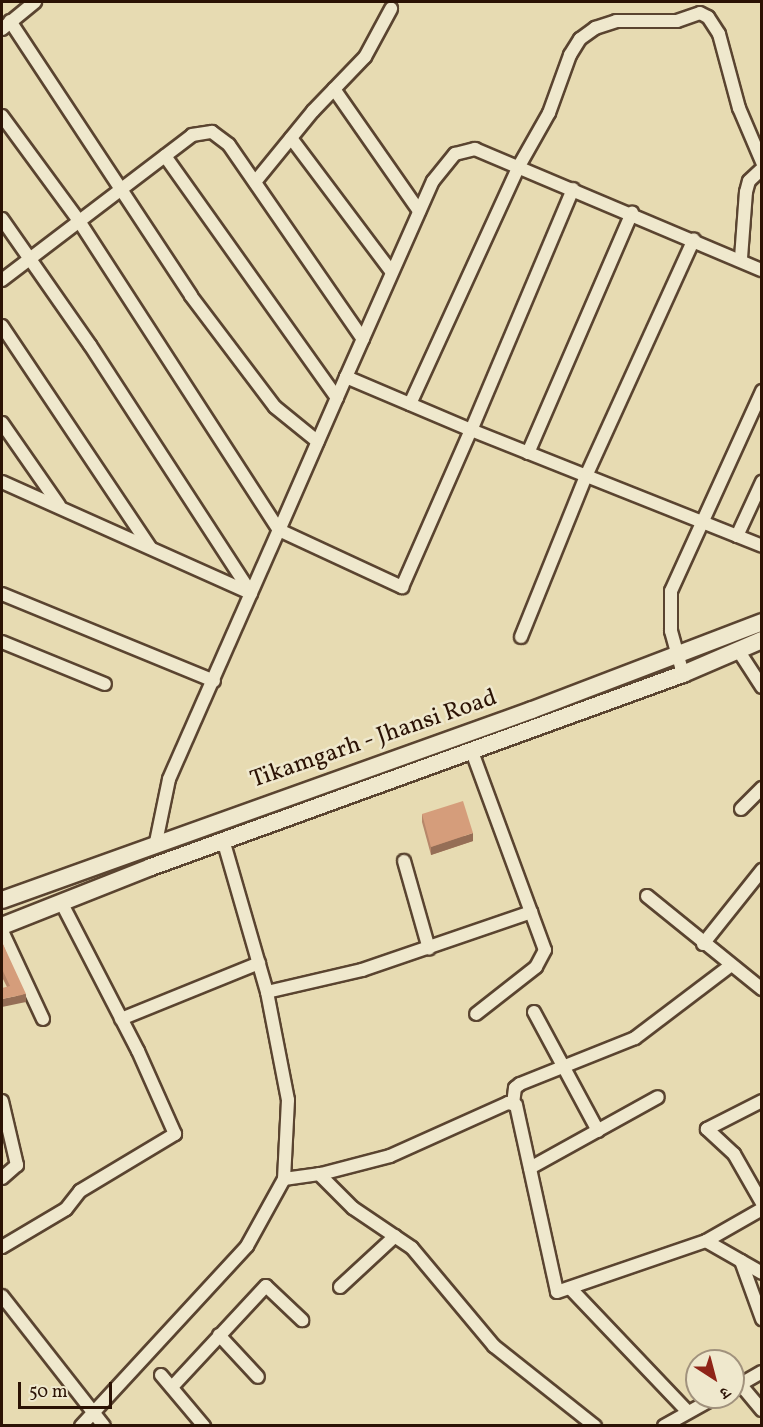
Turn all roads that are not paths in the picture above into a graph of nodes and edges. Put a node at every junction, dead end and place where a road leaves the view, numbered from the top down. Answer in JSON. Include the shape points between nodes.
{"nodes":[{"id":1,"x":34,"y":2,"type":"edge"},
{"id":2,"x":391,"y":9,"type":"dead end"},
{"id":3,"x":6,"y":25,"type":"edge"},
{"id":4,"x":334,"y":89,"type":"junction"},
{"id":5,"x":2,"y":116,"type":"edge"},
{"id":6,"x":291,"y":138,"type":"junction"},
{"id":7,"x":165,"y":156,"type":"junction"},
{"id":8,"x":762,"y":162,"type":"edge"},
{"id":9,"x":519,"y":166,"type":"junction"},
{"id":10,"x":762,"y":169,"type":"edge"},
{"id":11,"x":255,"y":182,"type":"junction"},
{"id":12,"x":122,"y":189,"type":"junction"},
{"id":13,"x":573,"y":189,"type":"junction"},
{"id":14,"x":419,"y":211,"type":"junction"},
{"id":15,"x":632,"y":213,"type":"junction"},
{"id":16,"x":2,"y":219,"type":"edge"},
{"id":17,"x":79,"y":221,"type":"junction"},
{"id":18,"x":694,"y":239,"type":"junction"},
{"id":19,"x":31,"y":258,"type":"junction"},
{"id":20,"x":741,"y":258,"type":"junction"},
{"id":21,"x":762,"y":270,"type":"edge"},
{"id":22,"x":391,"y":271,"type":"junction"},
{"id":23,"x":2,"y":280,"type":"edge"},
{"id":24,"x":2,"y":326,"type":"edge"},
{"id":25,"x":363,"y":339,"type":"junction"},
{"id":26,"x":346,"y":377,"type":"junction"},
{"id":27,"x":762,"y":391,"type":"edge"},
{"id":28,"x":337,"y":398,"type":"junction"},
{"id":29,"x":410,"y":404,"type":"junction"},
{"id":30,"x":2,"y":423,"type":"edge"},
{"id":31,"x":471,"y":430,"type":"junction"},
{"id":32,"x":318,"y":442,"type":"junction"},
{"id":33,"x":528,"y":453,"type":"junction"},
{"id":34,"x":586,"y":476,"type":"junction"},
{"id":35,"x":2,"y":482,"type":"edge"},
{"id":36,"x":762,"y":482,"type":"edge"},
{"id":37,"x":59,"y":505,"type":"junction"},
{"id":38,"x":702,"y":521,"type":"junction"},
{"id":39,"x":279,"y":530,"type":"junction"},
{"id":40,"x":737,"y":536,"type":"junction"},
{"id":41,"x":762,"y":546,"type":"edge"},
{"id":42,"x":151,"y":547,"type":"junction"},
{"id":43,"x":251,"y":593,"type":"junction"},
{"id":44,"x":2,"y":594,"type":"edge"},
{"id":45,"x":762,"y":622,"type":"edge"},
{"id":46,"x":521,"y":637,"type":"dead end"},
{"id":47,"x":762,"y":640,"type":"edge"},
{"id":48,"x":2,"y":642,"type":"edge"},
{"id":49,"x":738,"y":650,"type":"junction"},
{"id":50,"x":678,"y":656,"type":"junction"},
{"id":51,"x":684,"y":674,"type":"junction"},
{"id":52,"x":214,"y":681,"type":"junction"},
{"id":53,"x":105,"y":684,"type":"dead end"},
{"id":54,"x":762,"y":687,"type":"edge"},
{"id":55,"x":471,"y":749,"type":"junction"},
{"id":56,"x":762,"y":788,"type":"edge"},
{"id":57,"x":277,"y":800,"type":"junction"},
{"id":58,"x":741,"y":809,"type":"dead end"},
{"id":59,"x":283,"y":821,"type":"junction"},
{"id":60,"x":156,"y":842,"type":"junction"},
{"id":61,"x":224,"y":843,"type":"junction"},
{"id":62,"x":404,"y":861,"type":"dead end"},
{"id":63,"x":762,"y":870,"type":"edge"},
{"id":64,"x":647,"y":896,"type":"dead end"},
{"id":65,"x":2,"y":900,"type":"edge"},
{"id":66,"x":61,"y":902,"type":"junction"},
{"id":67,"x":531,"y":912,"type":"junction"},
{"id":68,"x":2,"y":926,"type":"edge"},
{"id":69,"x":2,"y":931,"type":"edge"},
{"id":70,"x":704,"y":944,"type":"junction"},
{"id":71,"x":429,"y":949,"type":"junction"},
{"id":72,"x":259,"y":963,"type":"junction"},
{"id":73,"x":730,"y":966,"type":"junction"},
{"id":74,"x":762,"y":989,"type":"edge"},
{"id":75,"x":267,"y":992,"type":"junction"},
{"id":76,"x":534,"y":1012,"type":"dead end"},
{"id":77,"x":476,"y":1014,"type":"dead end"},
{"id":78,"x":121,"y":1018,"type":"junction"},
{"id":79,"x":43,"y":1019,"type":"dead end"},
{"id":80,"x":562,"y":1064,"type":"junction"},
{"id":81,"x":658,"y":1097,"type":"dead end"},
{"id":82,"x":2,"y":1101,"type":"edge"},
{"id":83,"x":762,"y":1101,"type":"edge"},
{"id":84,"x":513,"y":1104,"type":"junction"},
{"id":85,"x":598,"y":1131,"type":"junction"},
{"id":86,"x":530,"y":1168,"type":"junction"},
{"id":87,"x":319,"y":1174,"type":"junction"},
{"id":88,"x":2,"y":1178,"type":"edge"},
{"id":89,"x":284,"y":1179,"type":"junction"},
{"id":90,"x":762,"y":1203,"type":"edge"},
{"id":91,"x":762,"y":1209,"type":"edge"},
{"id":92,"x":395,"y":1236,"type":"junction"},
{"id":93,"x":706,"y":1241,"type":"junction"},
{"id":94,"x":2,"y":1246,"type":"edge"},
{"id":95,"x":741,"y":1261,"type":"junction"},
{"id":96,"x":762,"y":1273,"type":"edge"},
{"id":97,"x":340,"y":1287,"type":"dead end"},
{"id":98,"x":570,"y":1288,"type":"junction"},
{"id":99,"x":2,"y":1296,"type":"edge"},
{"id":100,"x":762,"y":1319,"type":"edge"},
{"id":101,"x":302,"y":1320,"type":"dead end"},
{"id":102,"x":219,"y":1335,"type":"junction"},
{"id":103,"x":762,"y":1372,"type":"edge"},
{"id":104,"x":161,"y":1375,"type":"dead end"},
{"id":105,"x":258,"y":1377,"type":"dead end"},
{"id":106,"x":745,"y":1382,"type":"edge"},
{"id":107,"x":172,"y":1387,"type":"junction"},
{"id":108,"x":745,"y":1394,"type":"edge"},
{"id":109,"x":694,"y":1409,"type":"edge"},
{"id":110,"x":762,"y":1410,"type":"edge"},
{"id":111,"x":94,"y":1412,"type":"junction"},
{"id":112,"x":688,"y":1412,"type":"junction"},
{"id":113,"x":81,"y":1425,"type":"edge"},
{"id":114,"x":105,"y":1425,"type":"edge"},
{"id":115,"x":204,"y":1425,"type":"edge"},
{"id":116,"x":595,"y":1425,"type":"edge"},
{"id":117,"x":664,"y":1425,"type":"edge"}],
"edges":[{"from":1,"to":3,"type":"street"},
{"from":2,"to":4,"type":"street","via":[[365,57]]},
{"from":3,"to":12,"type":"street"},
{"from":4,"to":6,"type":"street"},
{"from":4,"to":14,"type":"street"},
{"from":5,"to":17,"type":"street"},
{"from":6,"to":11,"type":"street"},
{"from":6,"to":22,"type":"street"},
{"from":7,"to":11,"type":"street","via":[[192,135],[212,132],[230,145]]},
{"from":7,"to":12,"type":"street"},
{"from":7,"to":28,"type":"street"},
{"from":8,"to":9,"type":"street","via":[[740,108],[719,34],[708,17],[700,13],[670,22],[616,21],[580,39],[570,55],[549,113]]},
{"from":9,"to":13,"type":"street"},
{"from":9,"to":14,"type":"street","via":[[475,149],[455,154],[433,181]]},
{"from":9,"to":29,"type":"street"},
{"from":10,"to":20,"type":"street","via":[[749,181],[746,192]]},
{"from":11,"to":25,"type":"street"},
{"from":12,"to":17,"type":"street"},
{"from":12,"to":32,"type":"street","via":[[237,359],[275,407]]},
{"from":13,"to":15,"type":"street"},
{"from":13,"to":31,"type":"street"},
{"from":14,"to":22,"type":"street"},
{"from":15,"to":18,"type":"street"},
{"from":15,"to":33,"type":"street"},
{"from":16,"to":19,"type":"street"},
{"from":17,"to":19,"type":"street"},
{"from":17,"to":39,"type":"street"},
{"from":18,"to":20,"type":"street"},
{"from":18,"to":34,"type":"street"},
{"from":19,"to":23,"type":"street"},
{"from":19,"to":43,"type":"street"},
{"from":20,"to":21,"type":"street"},
{"from":22,"to":25,"type":"street"},
{"from":24,"to":42,"type":"street"},
{"from":25,"to":26,"type":"street"},
{"from":26,"to":28,"type":"street"},
{"from":26,"to":29,"type":"street"},
{"from":27,"to":38,"type":"street"},
{"from":28,"to":32,"type":"street"},
{"from":29,"to":31,"type":"street"},
{"from":30,"to":37,"type":"street"},
{"from":31,"to":33,"type":"street"},
{"from":31,"to":39,"type":"street","via":[[402,587]]},
{"from":32,"to":39,"type":"street"},
{"from":33,"to":34,"type":"street"},
{"from":34,"to":38,"type":"street"},
{"from":34,"to":46,"type":"street"},
{"from":35,"to":37,"type":"street"},
{"from":36,"to":40,"type":"street"},
{"from":37,"to":42,"type":"street"},
{"from":38,"to":40,"type":"street"},
{"from":38,"to":50,"type":"street","via":[[671,591],[668,613]]},
{"from":39,"to":43,"type":"street"},
{"from":40,"to":41,"type":"street"},
{"from":42,"to":43,"type":"street"},
{"from":43,"to":52,"type":"street"},
{"from":44,"to":52,"type":"street"},
{"from":45,"to":50,"type":"street","name":"Tikamgarh - Jhansi Road"},
{"from":47,"to":49,"type":"street"},
{"from":48,"to":53,"type":"street"},
{"from":49,"to":51,"type":"street"},
{"from":49,"to":54,"type":"street"},
{"from":50,"to":51,"type":"street"},
{"from":50,"to":57,"type":"street","name":"Tikamgarh - Jhansi Road"},
{"from":51,"to":55,"type":"street"},
{"from":52,"to":60,"type":"street","via":[[169,780]]},
{"from":55,"to":59,"type":"street"},
{"from":55,"to":67,"type":"street"},
{"from":56,"to":58,"type":"street"},
{"from":57,"to":59,"type":"street"},
{"from":57,"to":60,"type":"street","name":"Tikamgarh - Jhansi Road"},
{"from":59,"to":61,"type":"street"},
{"from":60,"to":65,"type":"street","name":"Tikamgarh - Jhansi Road"},
{"from":61,"to":66,"type":"street"},
{"from":61,"to":72,"type":"street"},
{"from":62,"to":71,"type":"street"},
{"from":63,"to":70,"type":"street"},
{"from":64,"to":70,"type":"street"},
{"from":66,"to":68,"type":"street"},
{"from":66,"to":78,"type":"street"},
{"from":67,"to":71,"type":"street"},
{"from":67,"to":77,"type":"street","via":[[545,955],[536,967]]},
{"from":69,"to":79,"type":"street"},
{"from":70,"to":73,"type":"street"},
{"from":71,"to":75,"type":"street"},
{"from":72,"to":75,"type":"street"},
{"from":72,"to":78,"type":"street"},
{"from":73,"to":74,"type":"street"},
{"from":73,"to":80,"type":"street","via":[[635,1038]]},
{"from":75,"to":89,"type":"street","via":[[288,1100]]},
{"from":76,"to":80,"type":"street"},
{"from":78,"to":94,"type":"street","via":[[175,1134],[80,1191],[66,1209]]},
{"from":80,"to":84,"type":"street","via":[[517,1086]]},
{"from":80,"to":85,"type":"street"},
{"from":81,"to":85,"type":"street"},
{"from":82,"to":88,"type":"street","via":[[17,1165]]},
{"from":83,"to":90,"type":"street","via":[[707,1129],[734,1154]]},
{"from":84,"to":86,"type":"street"},
{"from":84,"to":87,"type":"street","via":[[390,1156]]},
{"from":85,"to":86,"type":"street"},
{"from":86,"to":98,"type":"street","via":[[557,1292]]},
{"from":87,"to":89,"type":"street"},
{"from":87,"to":92,"type":"street","via":[[353,1208]]},
{"from":89,"to":111,"type":"street","via":[[247,1246]]},
{"from":91,"to":93,"type":"street"},
{"from":92,"to":97,"type":"street"},
{"from":92,"to":116,"type":"street","via":[[412,1248],[494,1346]]},
{"from":93,"to":95,"type":"street"},
{"from":93,"to":98,"type":"street"},
{"from":95,"to":96,"type":"street"},
{"from":95,"to":100,"type":"street"},
{"from":98,"to":112,"type":"street"},
{"from":99,"to":111,"type":"street"},
{"from":101,"to":102,"type":"street","via":[[266,1286]]},
{"from":102,"to":105,"type":"street"},
{"from":102,"to":107,"type":"street"},
{"from":103,"to":106,"type":"street"},
{"from":104,"to":107,"type":"street"},
{"from":107,"to":115,"type":"street"},
{"from":108,"to":110,"type":"street"},
{"from":109,"to":112,"type":"street"},
{"from":111,"to":113,"type":"street"},
{"from":111,"to":114,"type":"street"},
{"from":112,"to":117,"type":"street"}]}
